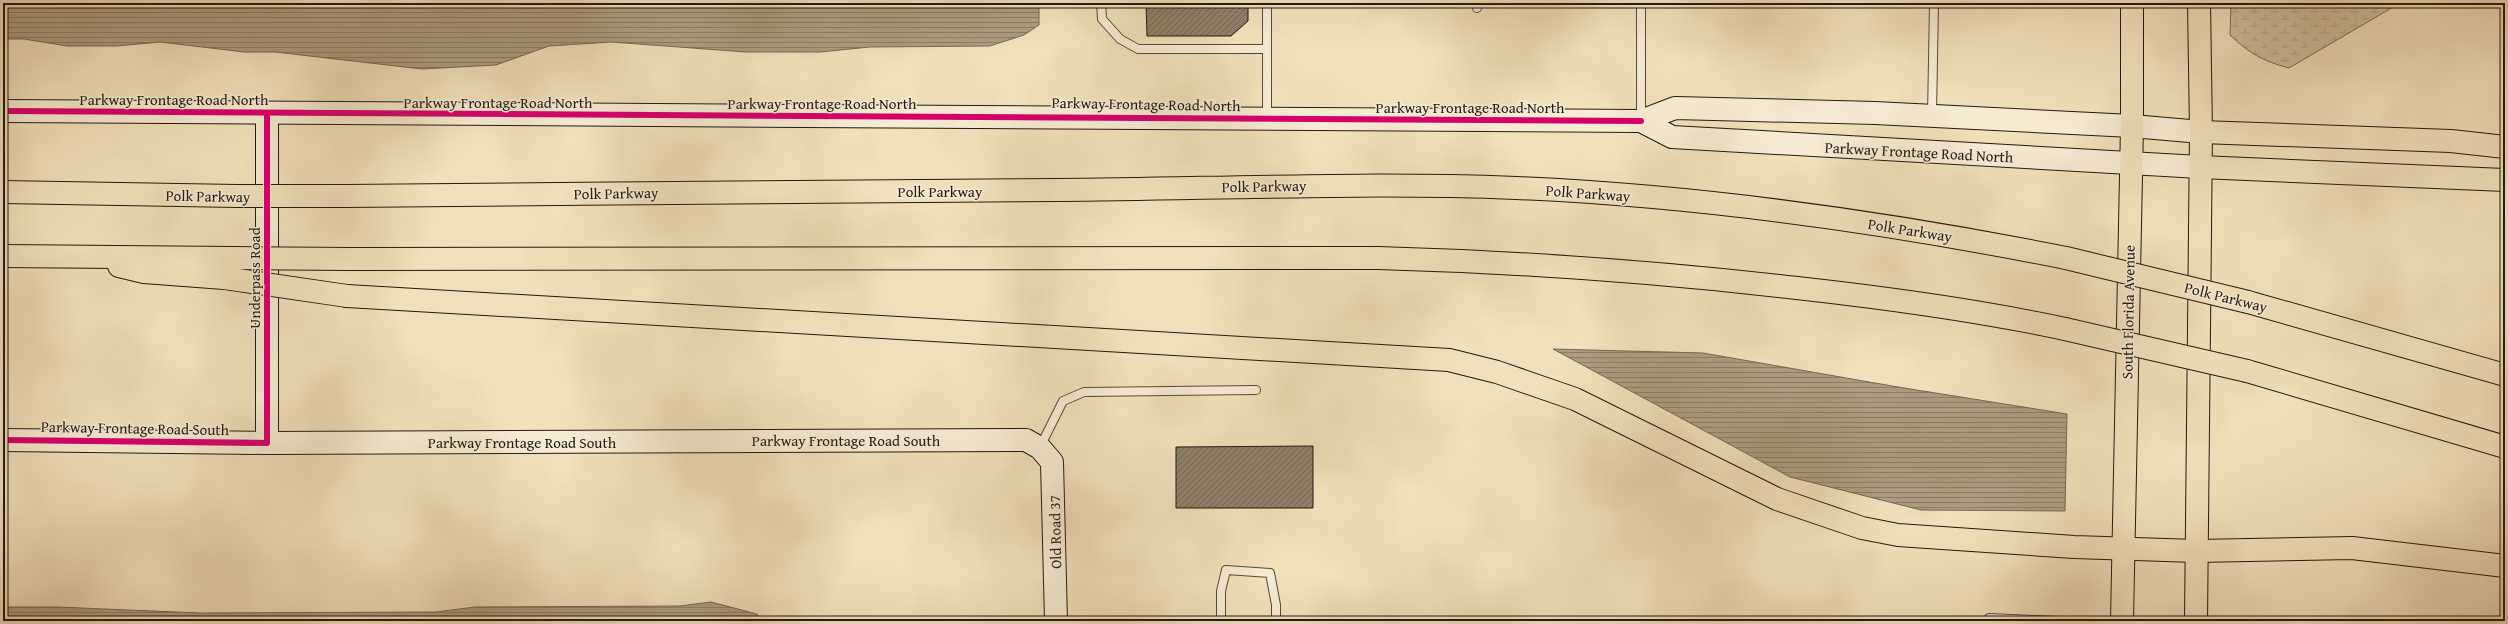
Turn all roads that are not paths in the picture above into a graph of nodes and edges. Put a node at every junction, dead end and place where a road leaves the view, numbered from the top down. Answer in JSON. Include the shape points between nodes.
{"nodes":[{"id":1,"x":1101,"y":3,"type":"edge"},
{"id":2,"x":1268,"y":3,"type":"edge"},
{"id":3,"x":1641,"y":3,"type":"edge"},
{"id":4,"x":1934,"y":3,"type":"edge"},
{"id":5,"x":2132,"y":3,"type":"edge"},
{"id":6,"x":2199,"y":3,"type":"edge"},
{"id":7,"x":1267,"y":49,"type":"junction"},
{"id":8,"x":3,"y":111,"type":"edge"},
{"id":9,"x":267,"y":113,"type":"junction"},
{"id":10,"x":1932,"y":116,"type":"junction"},
{"id":11,"x":1267,"y":119,"type":"junction"},
{"id":12,"x":1641,"y":122,"type":"junction"},
{"id":13,"x":2132,"y":126,"type":"junction"},
{"id":14,"x":2201,"y":132,"type":"junction"},
{"id":15,"x":2505,"y":147,"type":"edge"},
{"id":16,"x":2131,"y":164,"type":"junction"},
{"id":17,"x":2200,"y":167,"type":"junction"},
{"id":18,"x":2505,"y":180,"type":"edge"},
{"id":19,"x":3,"y":192,"type":"edge"},
{"id":20,"x":3,"y":256,"type":"edge"},
{"id":21,"x":228,"y":268,"type":"junction"},
{"id":22,"x":2505,"y":375,"type":"edge"},
{"id":23,"x":1256,"y":390,"type":"dead end"},
{"id":24,"x":3,"y":440,"type":"edge"},
{"id":25,"x":267,"y":443,"type":"junction"},
{"id":26,"x":2505,"y":447,"type":"edge"},
{"id":27,"x":1040,"y":448,"type":"junction"},
{"id":28,"x":2123,"y":548,"type":"junction"},
{"id":29,"x":2196,"y":551,"type":"junction"},
{"id":30,"x":2505,"y":566,"type":"edge"},
{"id":31,"x":1056,"y":621,"type":"edge"},
{"id":32,"x":1221,"y":621,"type":"edge"},
{"id":33,"x":1276,"y":621,"type":"edge"},
{"id":34,"x":1987,"y":621,"type":"edge"},
{"id":35,"x":2059,"y":621,"type":"edge"},
{"id":36,"x":2122,"y":621,"type":"edge"},
{"id":37,"x":2196,"y":621,"type":"edge"}],
"edges":[{"from":1,"to":7,"type":"lane","via":[[1102,18],[1120,40],[1138,49]]},
{"from":2,"to":7,"type":"lane"},
{"from":3,"to":12,"type":"lane"},
{"from":4,"to":10,"type":"lane"},
{"from":5,"to":13,"type":"main road","name":"South Florida Avenue"},
{"from":6,"to":14,"type":"main road"},
{"from":7,"to":11,"type":"lane"},
{"from":8,"to":9,"type":"main road","name":"Parkway Frontage Road North"},
{"from":9,"to":11,"type":"main road","name":"Parkway Frontage Road North"},
{"from":9,"to":25,"type":"main road","name":"Underpass Road"},
{"from":10,"to":12,"type":"main road","name":"Parkway Frontage Road North","via":[[1675,108]]},
{"from":10,"to":13,"type":"main road","name":"Parkway Frontage Road North"},
{"from":11,"to":12,"type":"main road","name":"Parkway Frontage Road North"},
{"from":12,"to":16,"type":"main road","name":"Parkway Frontage Road North","via":[[1672,137]]},
{"from":13,"to":14,"type":"main road","name":"Parkway Frontage Road North"},
{"from":13,"to":16,"type":"main road","name":"South Florida Avenue"},
{"from":14,"to":15,"type":"main road","via":[[2451,141]]},
{"from":14,"to":17,"type":"main road"},
{"from":16,"to":17,"type":"main road","name":"Parkway Frontage Road North"},
{"from":16,"to":28,"type":"main road","name":"South Florida Avenue"},
{"from":17,"to":18,"type":"main road"},
{"from":17,"to":29,"type":"main road"},
{"from":19,"to":22,"type":"main road","name":"Polk Parkway","bridge":true,"via":[[346,196],[1341,185],[1518,188],[1706,202],[1906,228],[2066,258],[2248,302]]},
{"from":20,"to":21,"type":"main road","via":[[78,256]]},
{"from":21,"to":26,"type":"main road","bridge":true,"via":[[351,259],[1378,258],[1619,269],[1853,294],[2065,329],[2247,371]]},
{"from":21,"to":28,"type":"main road","bridge":true,"via":[[347,296],[1449,360],[1497,372],[1575,400],[1777,499],[1862,528],[1898,535]]},
{"from":23,"to":27,"type":"lane","via":[[1084,392],[1063,401]]},
{"from":24,"to":25,"type":"main road","name":"Parkway Frontage Road South"},
{"from":25,"to":27,"type":"main road","name":"Parkway Frontage Road South","via":[[1026,440]]},
{"from":27,"to":31,"type":"main road","name":"Old Road 37","via":[[1052,462]]},
{"from":28,"to":29,"type":"main road"},
{"from":28,"to":36,"type":"main road","name":"South Florida Avenue"},
{"from":29,"to":30,"type":"main road","via":[[2352,548]]},
{"from":29,"to":37,"type":"main road"},
{"from":32,"to":33,"type":"lane","via":[[1221,591],[1226,570],[1246,570],[1270,573]]},
{"from":34,"to":35,"type":"lane","via":[[1989,618]]}]}
